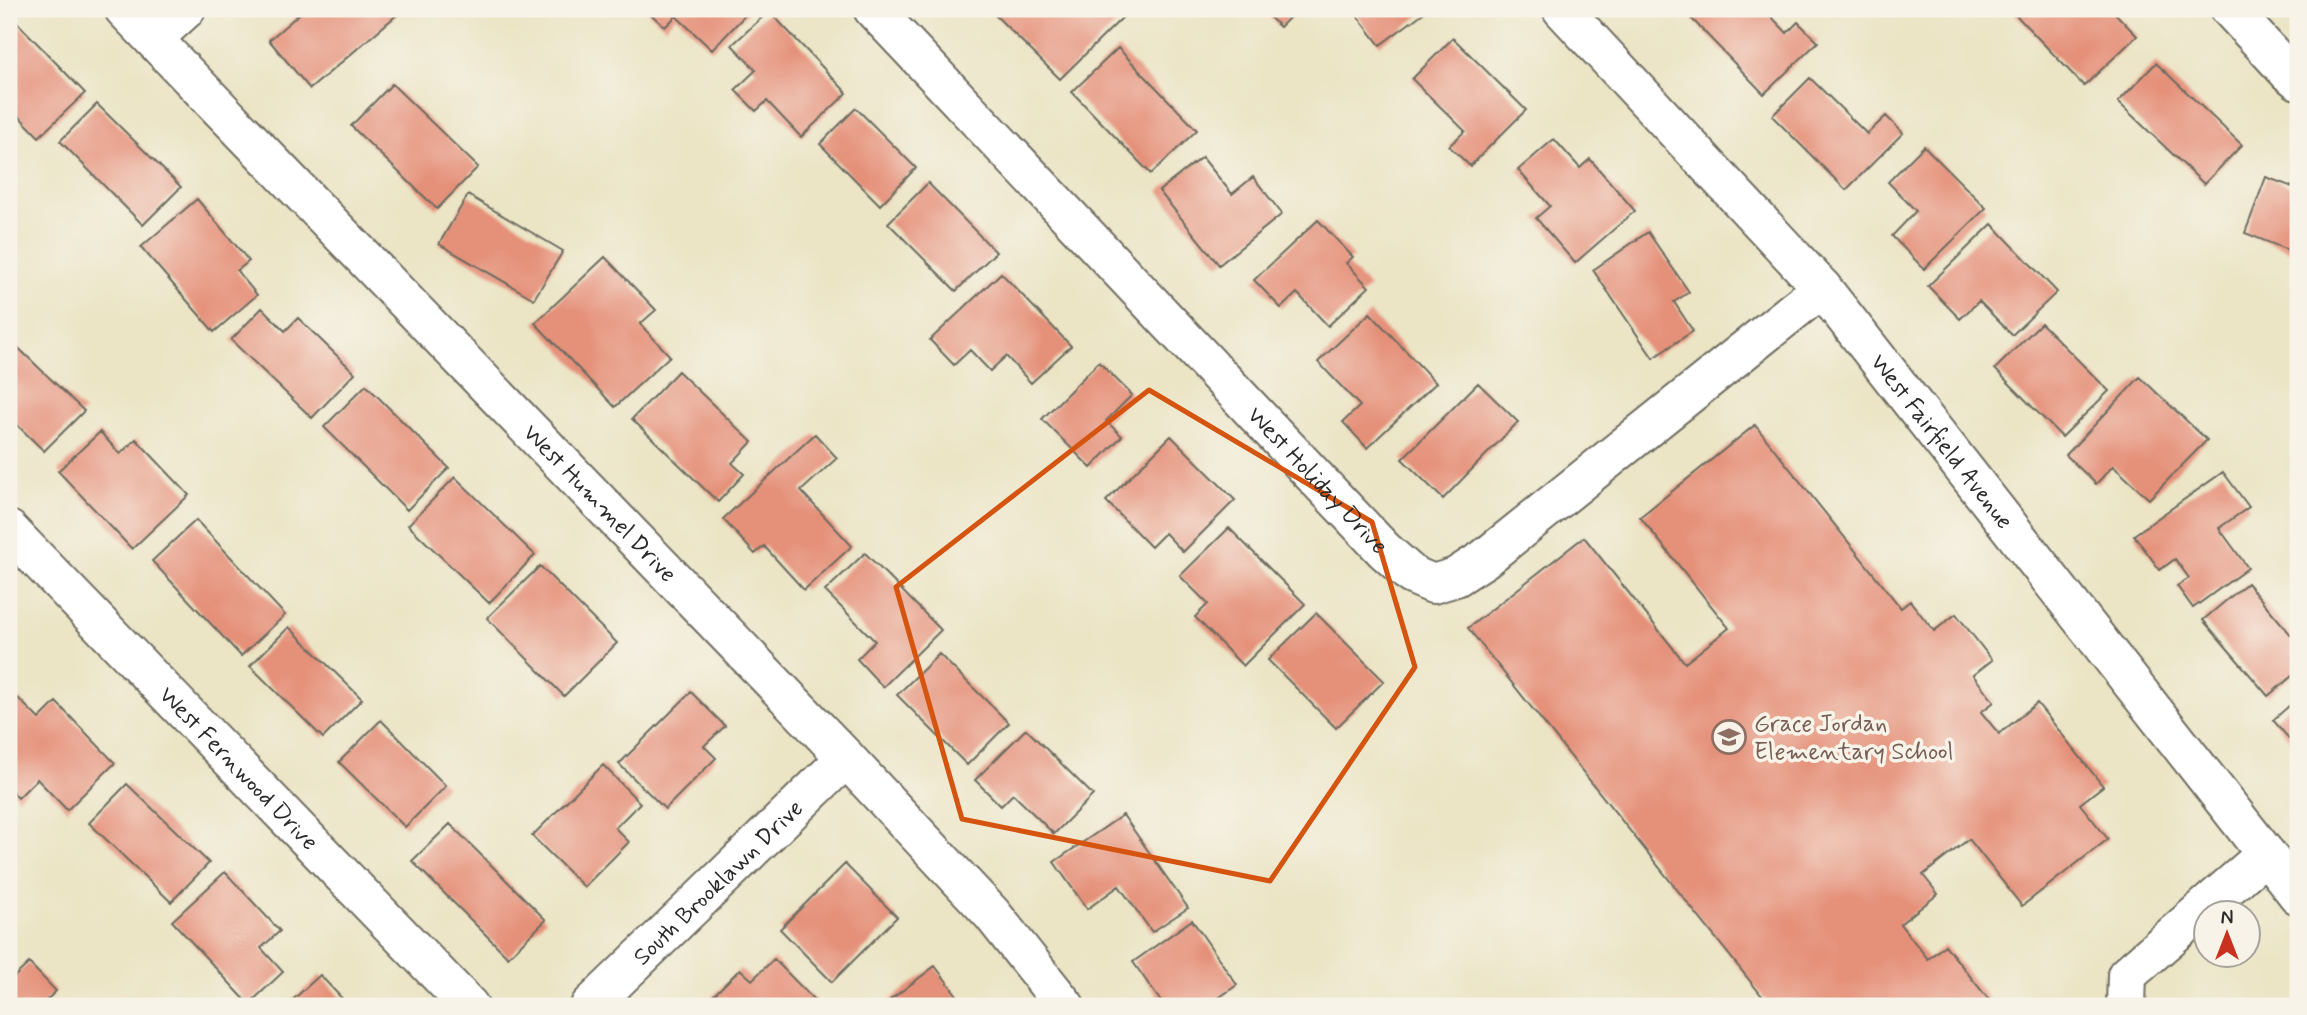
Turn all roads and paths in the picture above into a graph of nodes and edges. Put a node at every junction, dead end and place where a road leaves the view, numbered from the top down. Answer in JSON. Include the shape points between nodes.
{"nodes":[{"id":1,"x":124,"y":9,"type":"edge"},
{"id":2,"x":186,"y":9,"type":"edge"},
{"id":3,"x":873,"y":9,"type":"edge"},
{"id":4,"x":1562,"y":9,"type":"edge"},
{"id":5,"x":2230,"y":9,"type":"edge"},
{"id":6,"x":153,"y":39,"type":"junction"},
{"id":7,"x":2298,"y":80,"type":"edge"},
{"id":8,"x":1822,"y":288,"type":"junction"},
{"id":9,"x":9,"y":530,"type":"edge"},
{"id":10,"x":846,"y":758,"type":"junction"},
{"id":11,"x":2266,"y":854,"type":"junction"},
{"id":12,"x":2298,"y":895,"type":"edge"},
{"id":13,"x":468,"y":1006,"type":"edge"},
{"id":14,"x":590,"y":1006,"type":"edge"},
{"id":15,"x":1065,"y":1006,"type":"edge"},
{"id":16,"x":2126,"y":1006,"type":"edge"}],
"edges":[{"from":1,"to":6,"type":"street","name":"West Hummel Drive"},
{"from":2,"to":6,"type":"street"},
{"from":3,"to":8,"type":"street","name":"West Holiday Drive","via":[[1384,550],[1412,575],[1433,584],[1457,577],[1484,559]]},
{"from":4,"to":8,"type":"street","name":"West Fairfield Avenue"},
{"from":5,"to":7,"type":"street"},
{"from":6,"to":10,"type":"street","name":"West Hummel Drive"},
{"from":8,"to":11,"type":"street","name":"West Fairfield Avenue"},
{"from":9,"to":13,"type":"street","name":"West Fernwood Drive"},
{"from":10,"to":14,"type":"street","name":"South Brooklawn Drive"},
{"from":10,"to":15,"type":"street","name":"West Hummel Drive","via":[[992,914]]},
{"from":11,"to":12,"type":"street","name":"West Fairfield Avenue"},
{"from":11,"to":16,"type":"street","via":[[2127,975]]}]}
